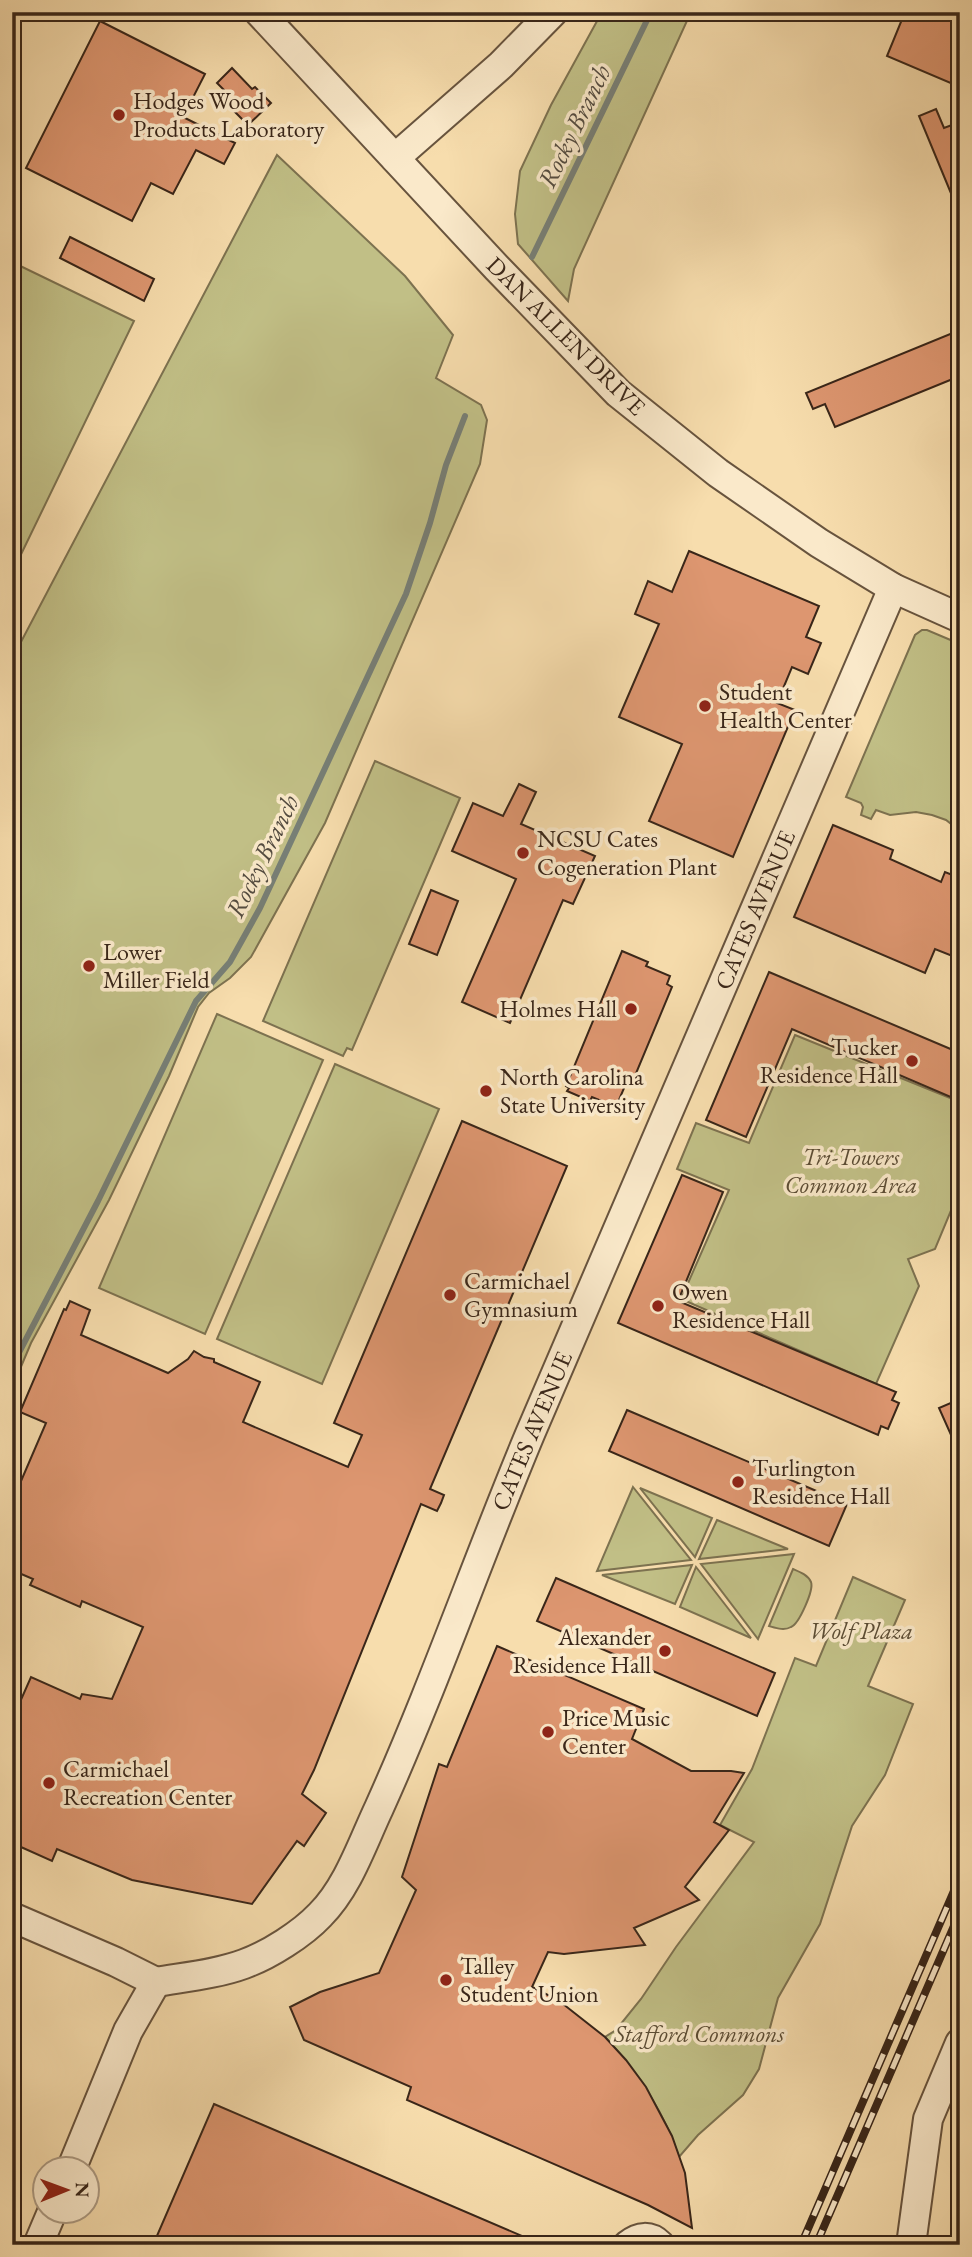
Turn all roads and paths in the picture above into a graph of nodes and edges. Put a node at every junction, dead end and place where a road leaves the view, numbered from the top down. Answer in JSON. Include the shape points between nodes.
{"nodes":[{"id":1,"x":260,"y":12,"type":"edge"},
{"id":2,"x":553,"y":12,"type":"edge"},
{"id":3,"x":395,"y":158,"type":"junction"},
{"id":4,"x":893,"y":588,"type":"junction"},
{"id":5,"x":960,"y":618,"type":"edge"},
{"id":6,"x":12,"y":1917,"type":"edge"},
{"id":7,"x":156,"y":1982,"type":"junction"},
{"id":8,"x":960,"y":2043,"type":"edge"},
{"id":9,"x":76,"y":2156,"type":"edge"},
{"id":10,"x":46,"y":2226,"type":"edge"},
{"id":11,"x":38,"y":2245,"type":"edge"},
{"id":12,"x":628,"y":2245,"type":"edge"},
{"id":13,"x":660,"y":2245,"type":"edge"},
{"id":14,"x":911,"y":2245,"type":"edge"}],
"edges":[{"from":1,"to":3,"type":"street","name":"DAN ALLEN DRIVE"},
{"from":2,"to":3,"type":"street","via":[[501,65]]},
{"from":3,"to":4,"type":"street","name":"DAN ALLEN DRIVE","via":[[618,393],[718,473]]},
{"from":4,"to":5,"type":"street","name":"DAN ALLEN DRIVE"},
{"from":4,"to":7,"type":"street","name":"CATES AVENUE","via":[[530,1434],[413,1732],[345,1881],[321,1915],[288,1941],[245,1964]]},
{"from":6,"to":7,"type":"street"},
{"from":7,"to":9,"type":"street","via":[[128,2031]]},
{"from":8,"to":14,"type":"street","via":[[928,2119]]},
{"from":10,"to":11,"type":"street"},
{"from":12,"to":13,"type":"street","via":[[646,2237]]}]}
